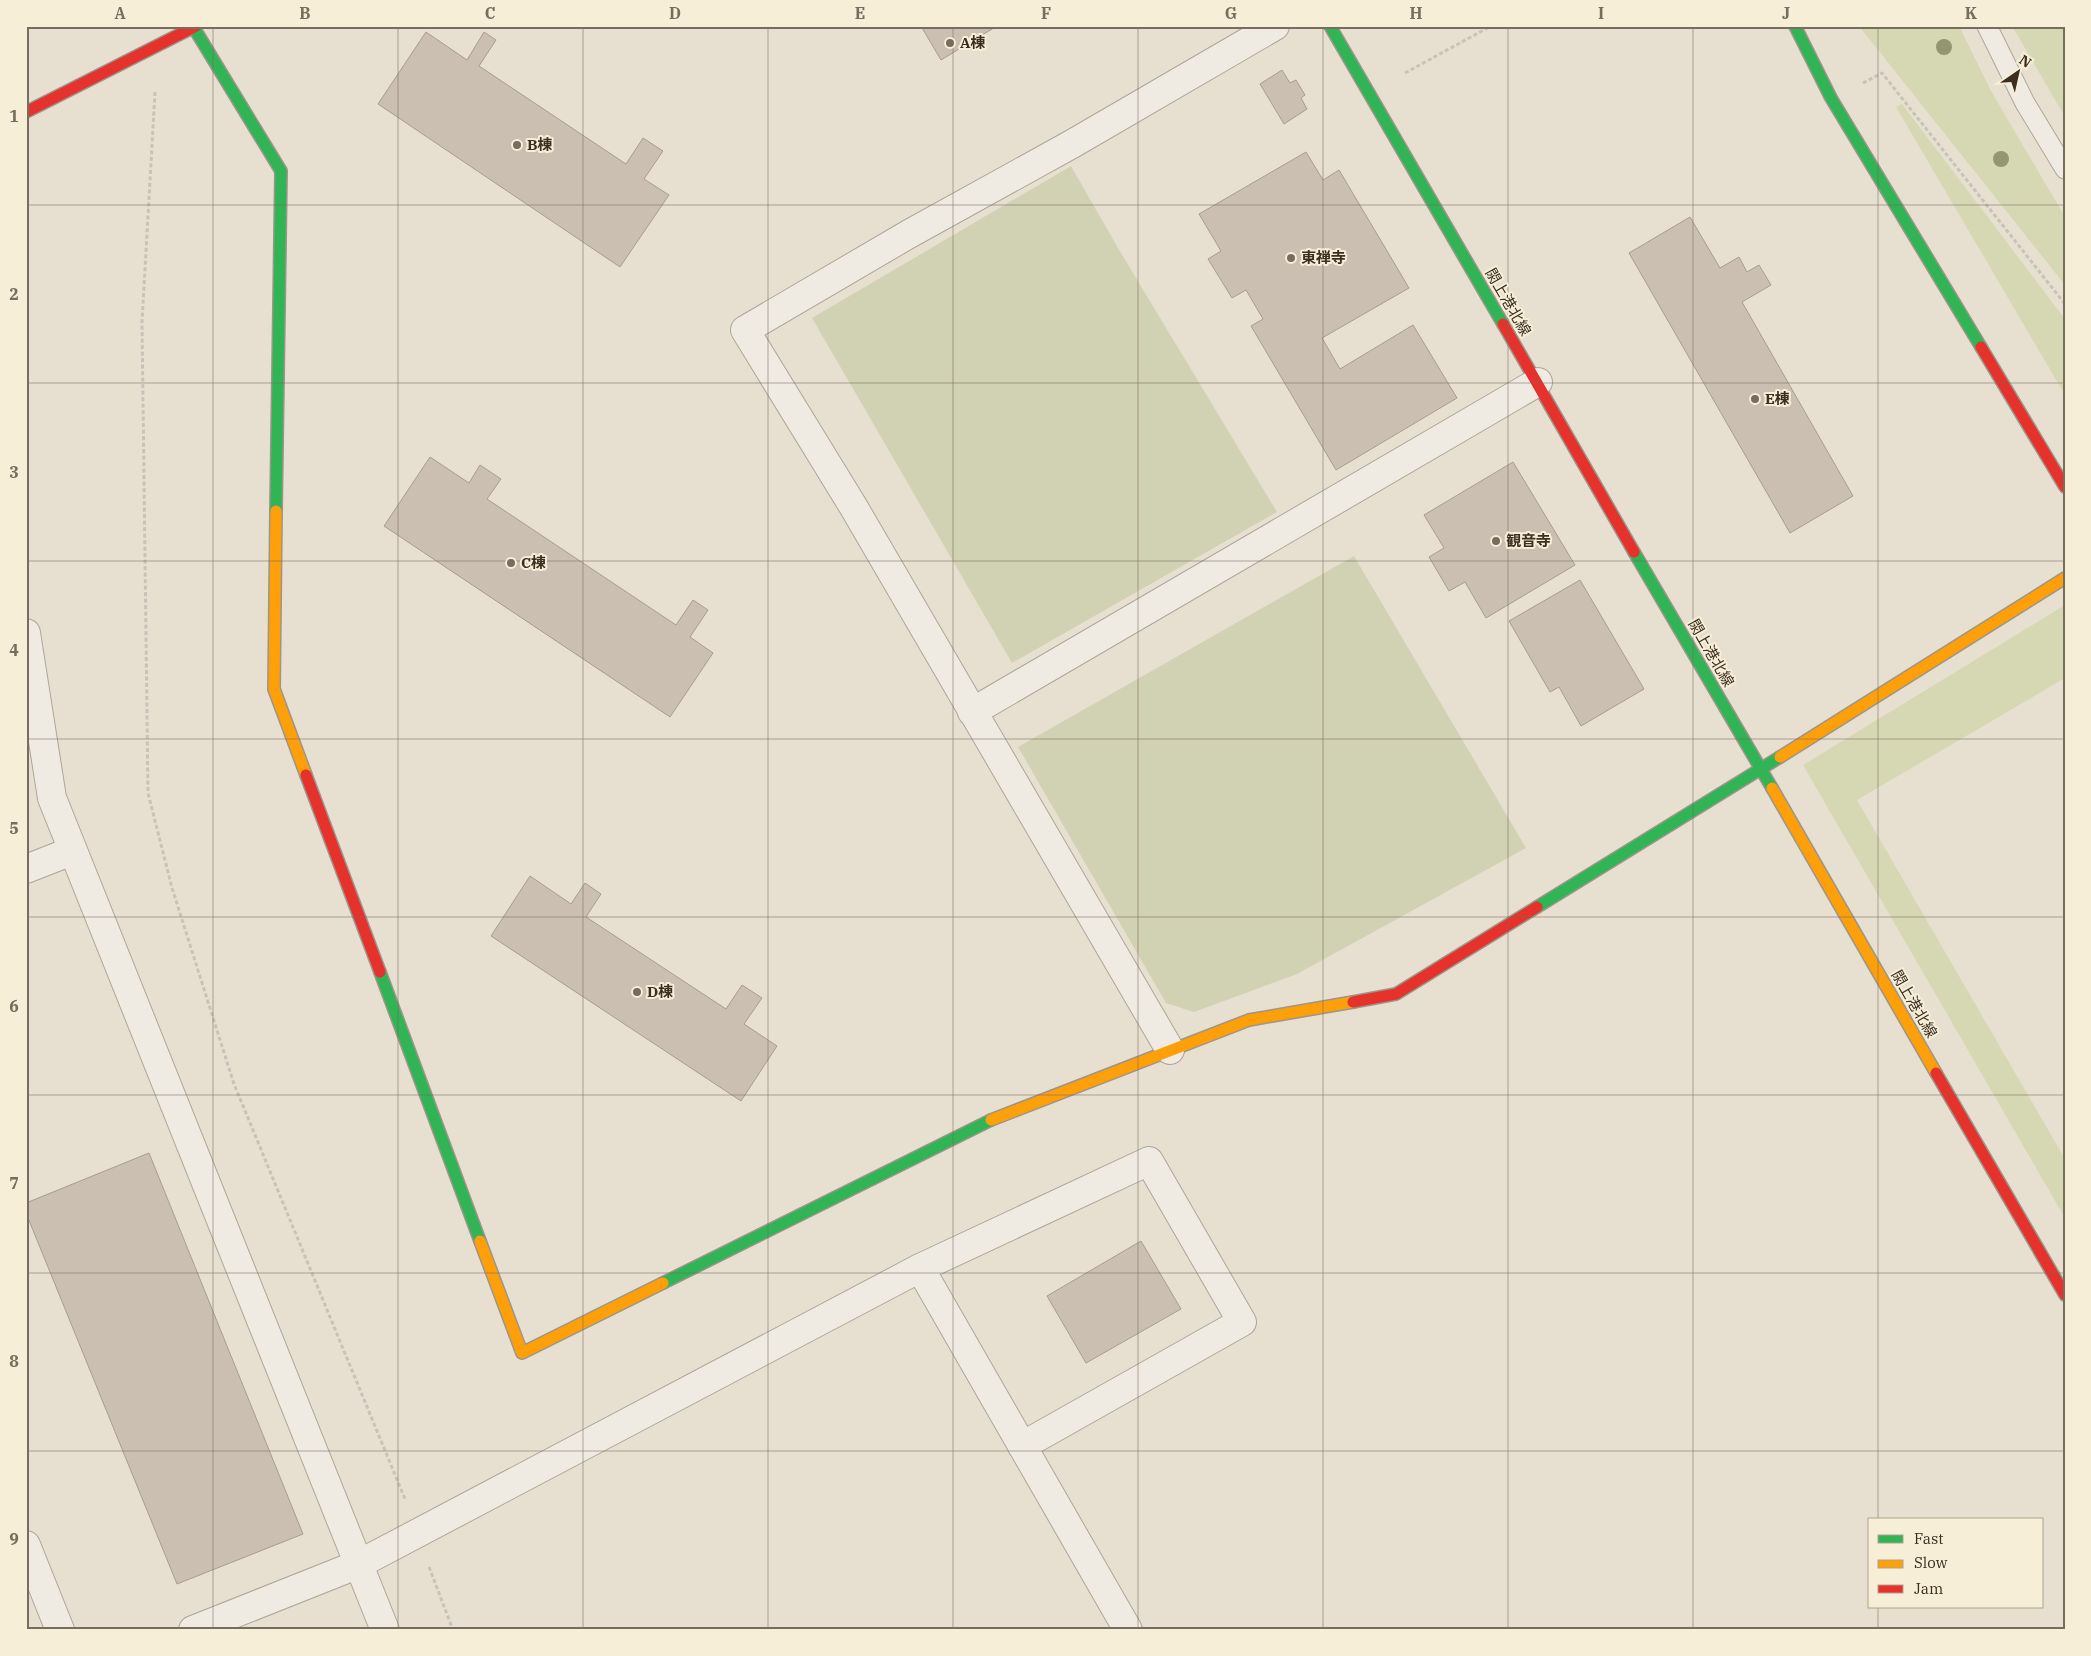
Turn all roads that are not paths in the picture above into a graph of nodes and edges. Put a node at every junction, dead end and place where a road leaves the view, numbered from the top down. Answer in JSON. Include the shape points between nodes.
{"nodes":[{"id":1,"x":1275,"y":26,"type":"edge"},
{"id":2,"x":1330,"y":26,"type":"edge"},
{"id":3,"x":1795,"y":26,"type":"edge"},
{"id":4,"x":1987,"y":26,"type":"edge"},
{"id":5,"x":195,"y":27,"type":"edge"},
{"id":6,"x":26,"y":112,"type":"edge"},
{"id":7,"x":2065,"y":169,"type":"edge"},
{"id":8,"x":1538,"y":382,"type":"junction"},
{"id":9,"x":2065,"y":487,"type":"edge"},
{"id":10,"x":2065,"y":578,"type":"edge"},
{"id":11,"x":26,"y":633,"type":"edge"},
{"id":12,"x":972,"y":712,"type":"junction"},
{"id":13,"x":1761,"y":768,"type":"junction"},
{"id":14,"x":72,"y":851,"type":"junction"},
{"id":15,"x":26,"y":869,"type":"edge"},
{"id":16,"x":1170,"y":1050,"type":"junction"},
{"id":17,"x":920,"y":1268,"type":"junction"},
{"id":18,"x":2065,"y":1295,"type":"edge"},
{"id":19,"x":1022,"y":1446,"type":"junction"},
{"id":20,"x":26,"y":1545,"type":"edge"},
{"id":21,"x":359,"y":1564,"type":"junction"},
{"id":22,"x":60,"y":1630,"type":"edge"},
{"id":23,"x":193,"y":1630,"type":"edge"},
{"id":24,"x":385,"y":1630,"type":"edge"},
{"id":25,"x":1128,"y":1630,"type":"edge"}],
"edges":[{"from":1,"to":12,"type":"street","via":[[745,330],[853,506]]},
{"from":2,"to":8,"type":"street","name":"閖上港北線"},
{"from":3,"to":9,"type":"street","via":[[1831,98]]},
{"from":4,"to":7,"type":"lane","via":[[2026,103]]},
{"from":5,"to":6,"type":"street"},
{"from":5,"to":16,"type":"street","via":[[280,171],[274,689],[522,1353],[990,1120]]},
{"from":8,"to":12,"type":"street"},
{"from":8,"to":13,"type":"street","name":"閖上港北線"},
{"from":10,"to":13,"type":"street"},
{"from":11,"to":14,"type":"street","via":[[52,798]]},
{"from":12,"to":16,"type":"street"},
{"from":13,"to":16,"type":"street","via":[[1396,994],[1250,1020]]},
{"from":13,"to":18,"type":"street","name":"閖上港北線"},
{"from":14,"to":15,"type":"street"},
{"from":14,"to":21,"type":"street"},
{"from":17,"to":19,"type":"street"},
{"from":17,"to":19,"type":"street","via":[[1148,1160],[1242,1322]]},
{"from":17,"to":21,"type":"street"},
{"from":19,"to":25,"type":"street"},
{"from":20,"to":22,"type":"street"},
{"from":21,"to":23,"type":"street"},
{"from":21,"to":24,"type":"street"}]}
